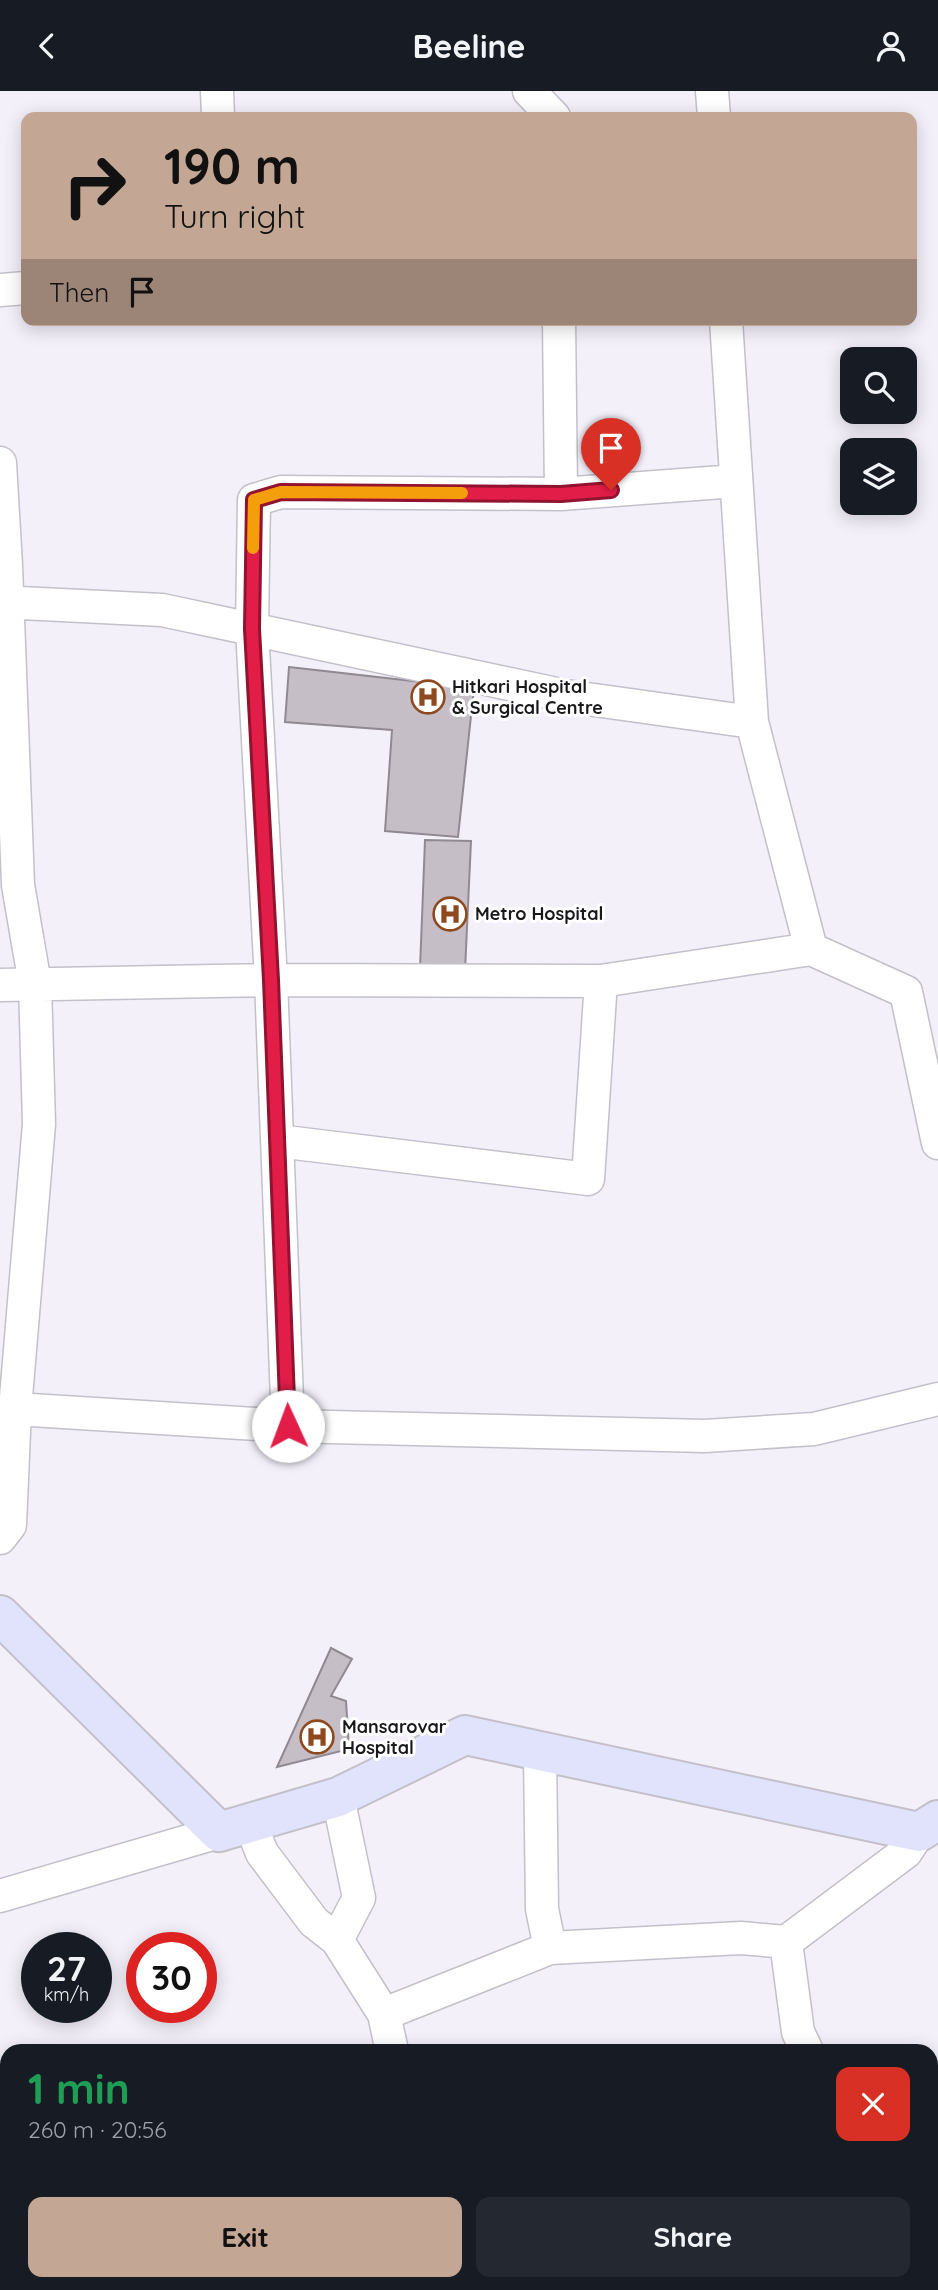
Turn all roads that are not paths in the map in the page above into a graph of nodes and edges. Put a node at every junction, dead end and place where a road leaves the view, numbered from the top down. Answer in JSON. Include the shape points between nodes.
{"nodes":[{"id":1,"x":217,"y":91,"type":"edge"},
{"id":2,"x":530,"y":91,"type":"edge"},
{"id":3,"x":562,"y":91,"type":"edge"},
{"id":4,"x":712,"y":91,"type":"edge"},
{"id":5,"x":218,"y":112,"type":"edge"},
{"id":6,"x":550,"y":112,"type":"edge"},
{"id":7,"x":562,"y":112,"type":"edge"},
{"id":8,"x":714,"y":112,"type":"edge"},
{"id":9,"x":21,"y":288,"type":"edge"},
{"id":10,"x":0,"y":290,"type":"edge"},
{"id":11,"x":559,"y":326,"type":"edge"},
{"id":12,"x":726,"y":326,"type":"edge"},
{"id":13,"x":0,"y":463,"type":"edge"},
{"id":14,"x":736,"y":481,"type":"junction"},
{"id":15,"x":561,"y":494,"type":"junction"},
{"id":16,"x":3,"y":603,"type":"edge"},
{"id":17,"x":252,"y":629,"type":"junction"},
{"id":18,"x":752,"y":722,"type":"junction"},
{"id":19,"x":9,"y":886,"type":"edge"},
{"id":20,"x":811,"y":949,"type":"junction"},
{"id":21,"x":271,"y":980,"type":"junction"},
{"id":22,"x":601,"y":981,"type":"junction"},
{"id":23,"x":35,"y":984,"type":"junction"},
{"id":24,"x":0,"y":985,"type":"edge"},
{"id":25,"x":278,"y":1141,"type":"junction"},
{"id":26,"x":938,"y":1143,"type":"edge"},
{"id":27,"x":938,"y":1399,"type":"edge"},
{"id":28,"x":15,"y":1409,"type":"junction"},
{"id":29,"x":288,"y":1426,"type":"junction"},
{"id":30,"x":0,"y":1538,"type":"edge"},
{"id":31,"x":0,"y":1615,"type":"edge"},
{"id":32,"x":540,"y":1751,"type":"junction"},
{"id":33,"x":338,"y":1797,"type":"junction"},
{"id":34,"x":929,"y":1826,"type":"edge"},
{"id":35,"x":235,"y":1827,"type":"junction"},
{"id":36,"x":0,"y":1896,"type":"edge"},
{"id":37,"x":337,"y":1940,"type":"junction"},
{"id":38,"x":786,"y":1943,"type":"junction"},
{"id":39,"x":550,"y":1948,"type":"junction"},
{"id":40,"x":384,"y":2014,"type":"junction"},
{"id":41,"x":390,"y":2044,"type":"edge"},
{"id":42,"x":804,"y":2044,"type":"edge"}],
"edges":[{"from":1,"to":5,"type":"street"},
{"from":2,"to":6,"type":"street"},
{"from":3,"to":7,"type":"street"},
{"from":4,"to":8,"type":"street"},
{"from":9,"to":10,"type":"street"},
{"from":11,"to":15,"type":"street"},
{"from":12,"to":14,"type":"street"},
{"from":13,"to":16,"type":"street","via":[[6,565]]},
{"from":14,"to":15,"type":"street"},
{"from":14,"to":18,"type":"street"},
{"from":15,"to":17,"type":"street","via":[[281,492],[254,500]]},
{"from":16,"to":17,"type":"street","via":[[162,610]]},
{"from":16,"to":19,"type":"street"},
{"from":17,"to":18,"type":"street","via":[[566,696]]},
{"from":17,"to":21,"type":"street"},
{"from":18,"to":20,"type":"street"},
{"from":19,"to":23,"type":"street"},
{"from":20,"to":22,"type":"street"},
{"from":20,"to":26,"type":"street","via":[[906,992]]},
{"from":21,"to":22,"type":"street"},
{"from":21,"to":23,"type":"street"},
{"from":21,"to":25,"type":"street"},
{"from":22,"to":25,"type":"street","via":[[588,1179]]},
{"from":23,"to":24,"type":"street"},
{"from":23,"to":28,"type":"street","via":[[39,1124]]},
{"from":25,"to":29,"type":"street"},
{"from":27,"to":29,"type":"street","via":[[814,1429],[705,1436]]},
{"from":28,"to":29,"type":"street"},
{"from":28,"to":30,"type":"street","via":[[10,1524]]},
{"from":31,"to":35,"type":"street"},
{"from":32,"to":33,"type":"street","via":[[465,1735]]},
{"from":32,"to":34,"type":"street"},
{"from":32,"to":39,"type":"street","via":[[542,1909]]},
{"from":33,"to":35,"type":"street"},
{"from":33,"to":37,"type":"street","via":[[359,1898]]},
{"from":34,"to":38,"type":"street","via":[[906,1852]]},
{"from":35,"to":36,"type":"street"},
{"from":35,"to":37,"type":"street","via":[[262,1853],[314,1922]]},
{"from":37,"to":40,"type":"street"},
{"from":38,"to":39,"type":"street","via":[[741,1938]]},
{"from":38,"to":42,"type":"street","via":[[798,2032]]},
{"from":39,"to":40,"type":"street"},
{"from":40,"to":41,"type":"street"}]}
